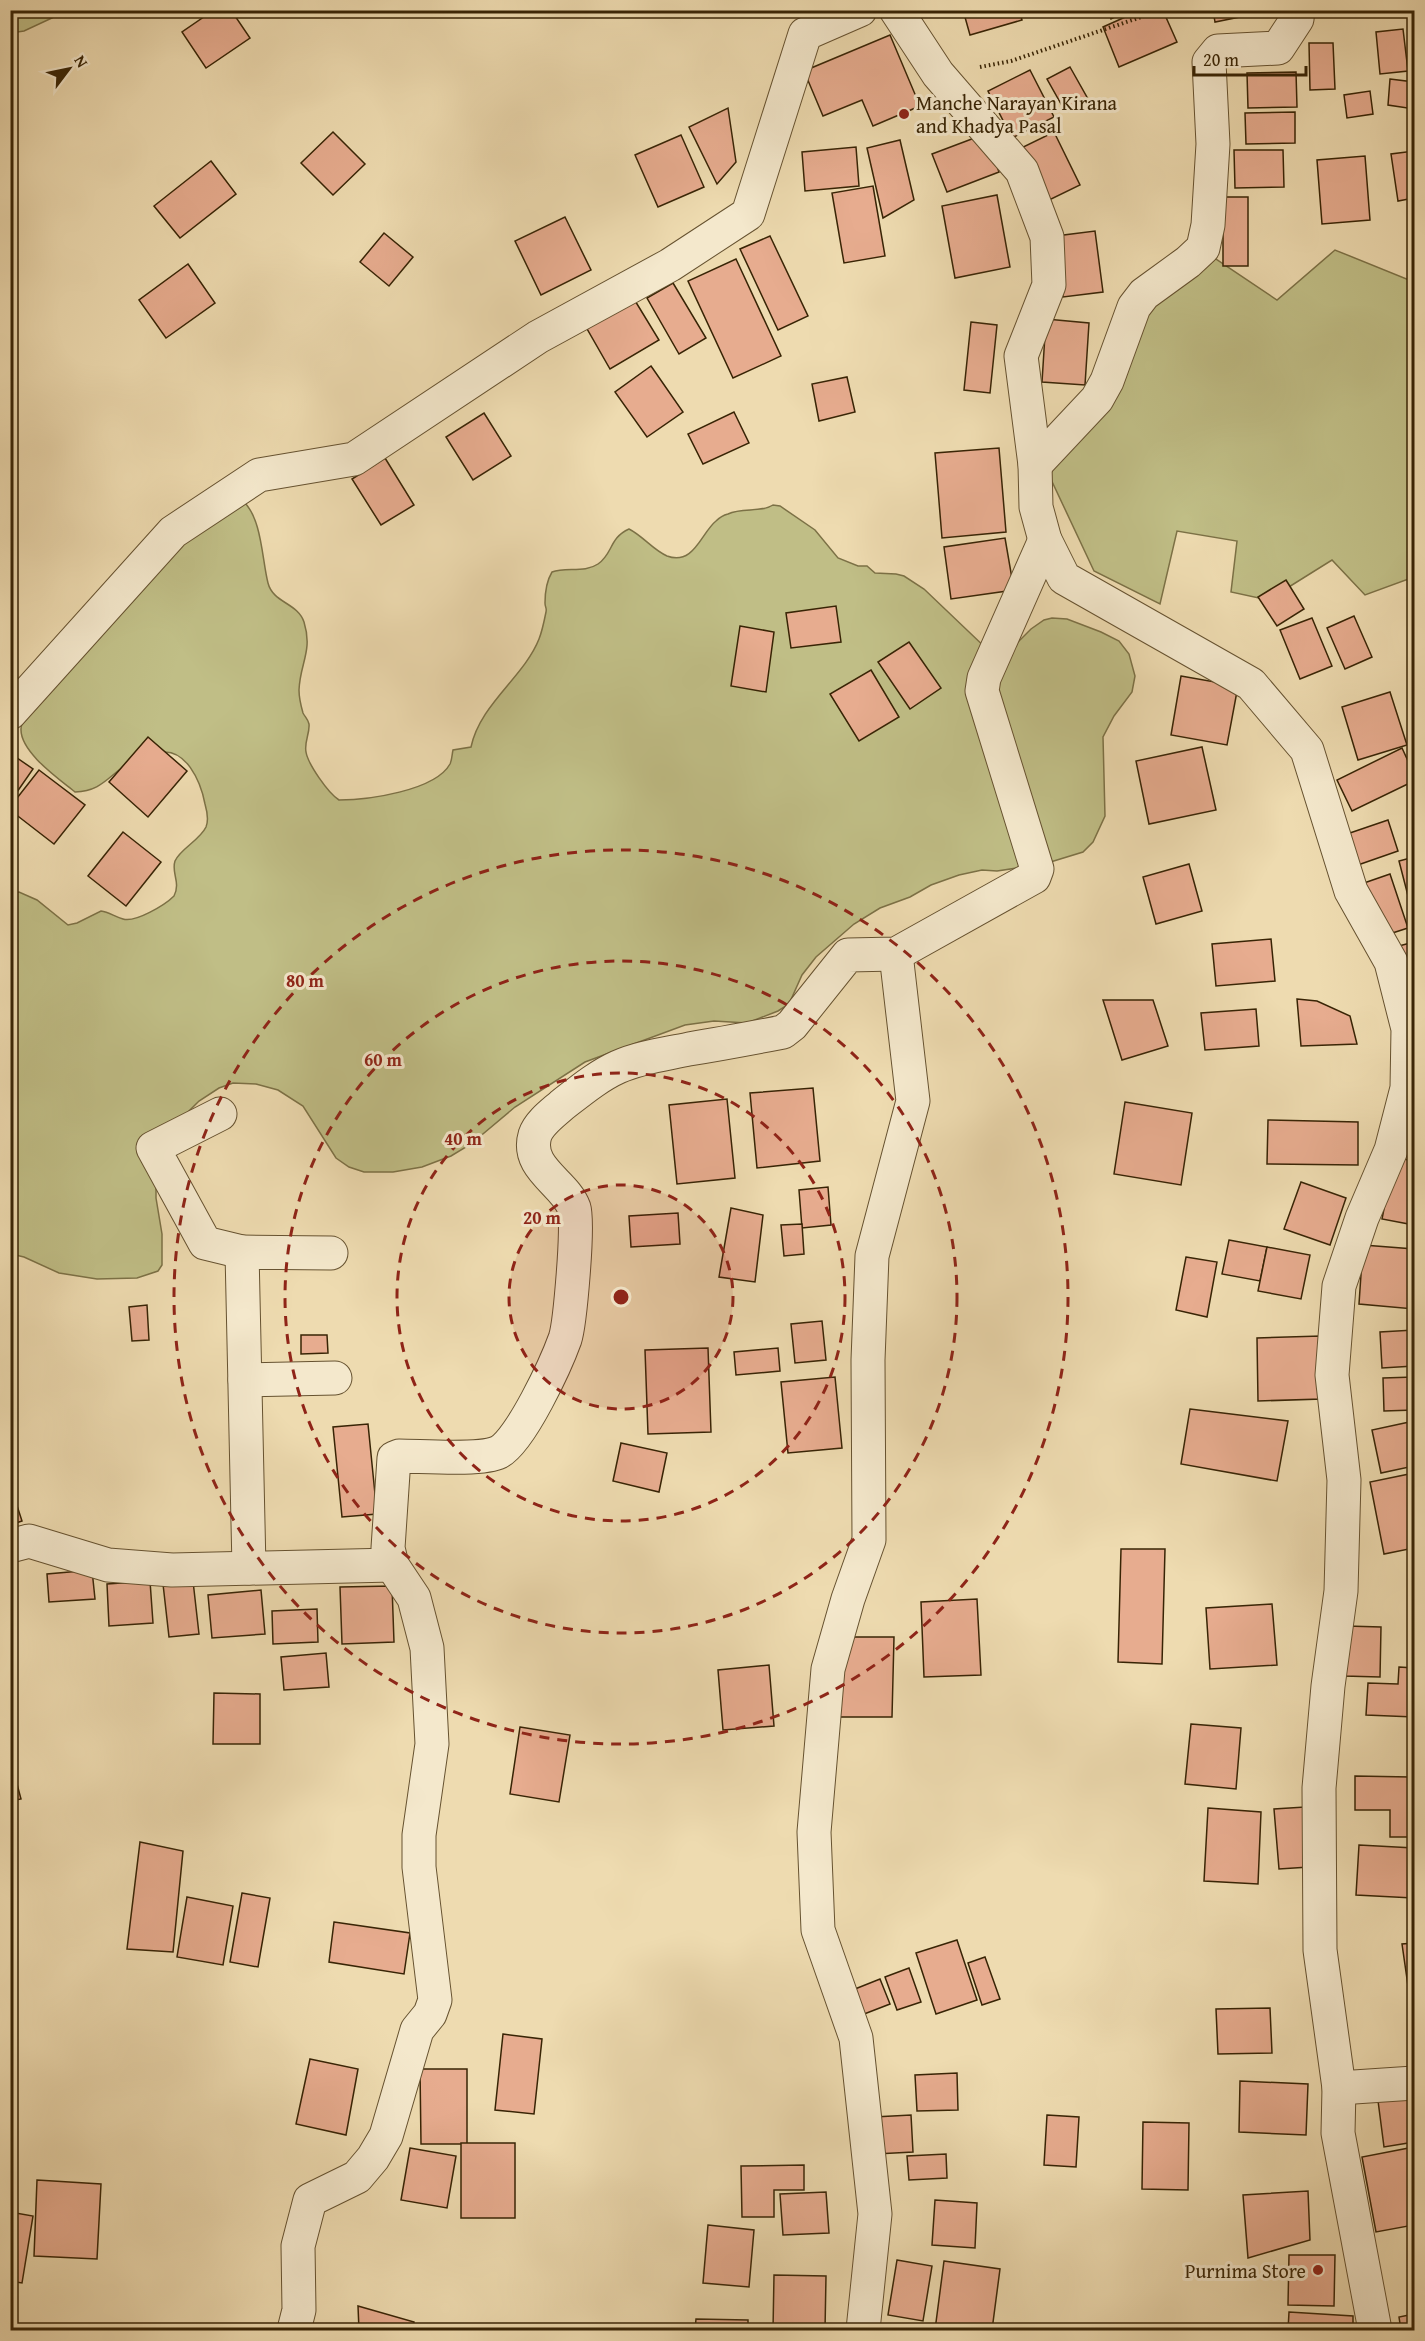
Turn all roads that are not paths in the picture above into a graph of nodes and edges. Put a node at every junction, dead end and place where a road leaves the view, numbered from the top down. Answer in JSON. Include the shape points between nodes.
{"nodes":[{"id":1,"x":860,"y":10,"type":"edge"},
{"id":2,"x":896,"y":10,"type":"edge"},
{"id":3,"x":1298,"y":10,"type":"edge"},
{"id":4,"x":1035,"y":465,"type":"junction"},
{"id":5,"x":1045,"y":540,"type":"junction"},
{"id":6,"x":10,"y":713,"type":"edge"},
{"id":7,"x":896,"y":954,"type":"junction"},
{"id":8,"x":1411,"y":1088,"type":"edge"},
{"id":9,"x":220,"y":1114,"type":"dead end"},
{"id":10,"x":242,"y":1252,"type":"junction"},
{"id":11,"x":331,"y":1253,"type":"dead end"},
{"id":12,"x":335,"y":1378,"type":"dead end"},
{"id":13,"x":245,"y":1380,"type":"junction"},
{"id":14,"x":10,"y":1546,"type":"edge"},
{"id":15,"x":392,"y":1565,"type":"junction"},
{"id":16,"x":249,"y":1568,"type":"junction"},
{"id":17,"x":1414,"y":2083,"type":"edge"},
{"id":18,"x":1339,"y":2088,"type":"junction"},
{"id":19,"x":294,"y":2331,"type":"edge"},
{"id":20,"x":863,"y":2331,"type":"edge"},
{"id":21,"x":1375,"y":2331,"type":"edge"}],
"edges":[{"from":1,"to":6,"type":"street","via":[[805,34],[748,214],[670,265],[538,337],[354,459],[259,476],[173,532]]},
{"from":2,"to":4,"type":"street","via":[[938,74],[1022,171],[1047,237],[1049,285],[1021,356]]},
{"from":3,"to":4,"type":"street","via":[[1297,19],[1278,48],[1218,51],[1209,62],[1213,144],[1203,248],[1144,294],[1134,307],[1097,399]]},
{"from":4,"to":5,"type":"street","via":[[1036,507]]},
{"from":5,"to":7,"type":"street","via":[[984,678],[982,691],[1037,869],[1026,883]]},
{"from":5,"to":8,"type":"street","via":[[1064,578],[1251,684],[1308,750],[1351,891],[1391,962],[1408,1029]]},
{"from":7,"to":15,"type":"street","via":[[848,955],[783,1032],[658,1055],[618,1067],[590,1083],[546,1118],[535,1135],[534,1154],[574,1207],[577,1226],[566,1337],[544,1388],[511,1442],[499,1452],[485,1456],[394,1458],[388,1548]]},
{"from":7,"to":20,"type":"street","via":[[913,1101],[872,1256],[869,1540],[828,1669],[814,1832],[818,1930],[856,2038],[875,2214]]},
{"from":8,"to":18,"type":"street","via":[[1339,1286],[1332,1375],[1344,1480],[1341,1592],[1319,1788],[1320,1950]]},
{"from":9,"to":10,"type":"street","via":[[153,1148],[204,1243]]},
{"from":10,"to":11,"type":"street"},
{"from":10,"to":13,"type":"street"},
{"from":12,"to":13,"type":"street"},
{"from":13,"to":16,"type":"street"},
{"from":14,"to":16,"type":"street","via":[[29,1541],[108,1565],[172,1570]]},
{"from":15,"to":16,"type":"street"},
{"from":15,"to":19,"type":"street","via":[[414,1598],[428,1648],[432,1744],[419,1835],[419,1868],[435,2000],[417,2030],[386,2136],[373,2158],[357,2177],[310,2200],[298,2246],[299,2310]]},
{"from":17,"to":18,"type":"street"},
{"from":18,"to":21,"type":"street","via":[[1338,2133]]}]}
